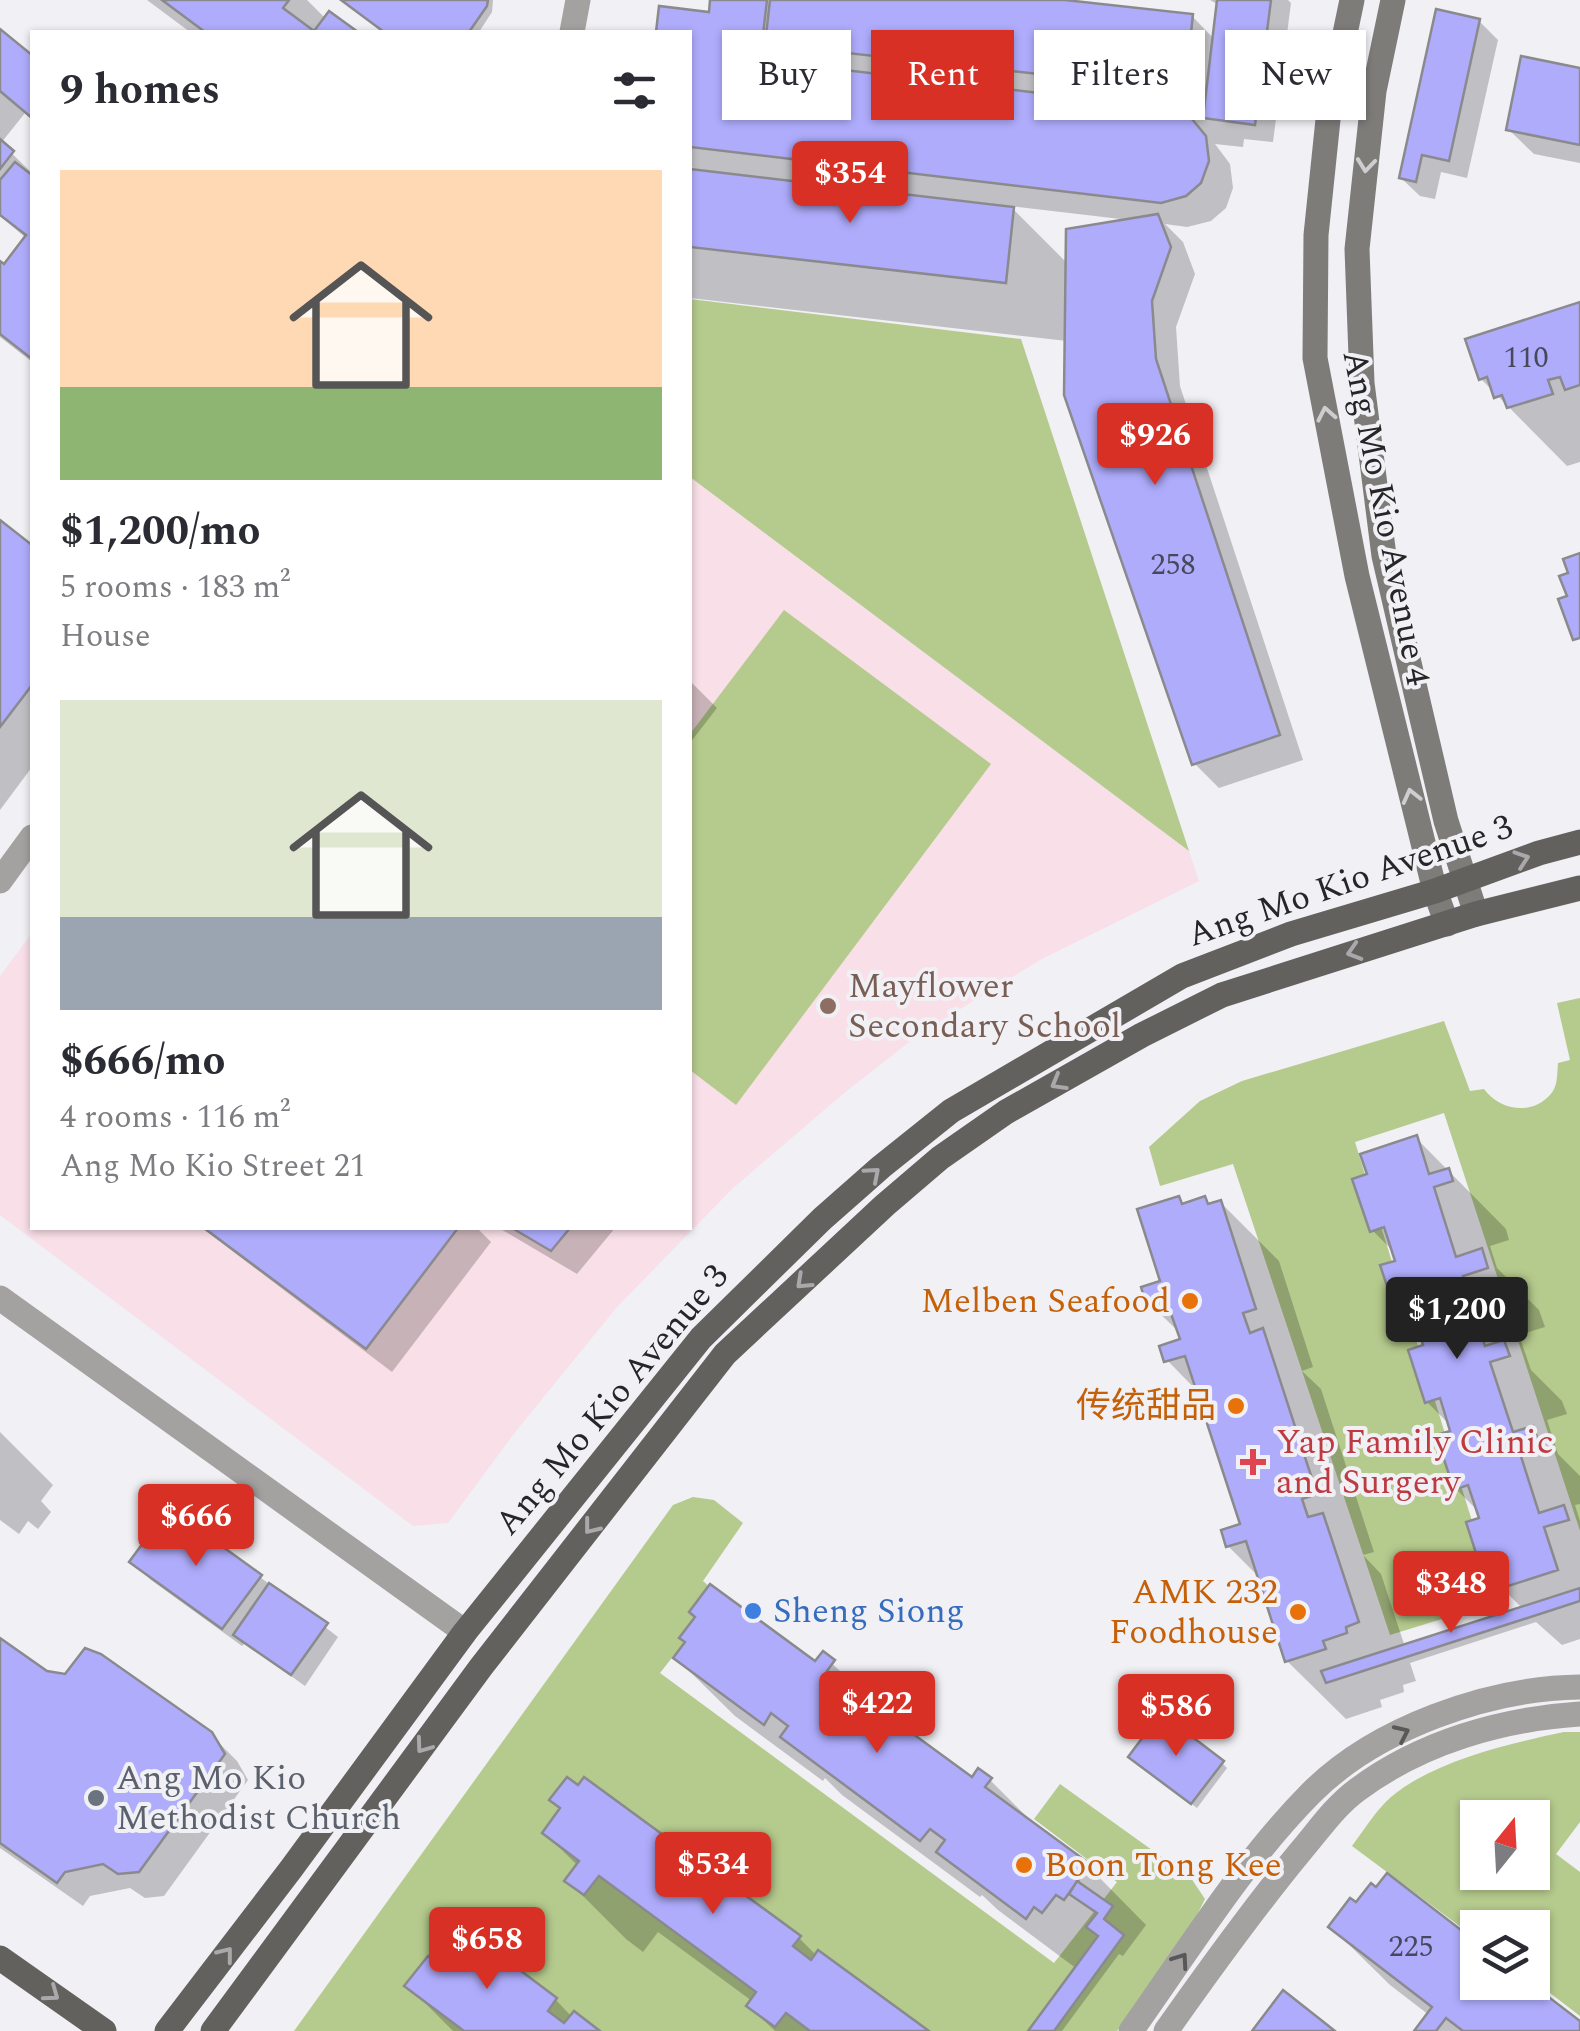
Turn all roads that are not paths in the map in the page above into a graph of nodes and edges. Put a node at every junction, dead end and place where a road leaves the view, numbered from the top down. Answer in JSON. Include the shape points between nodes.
{"nodes":[{"id":1,"x":578,"y":0,"type":"edge"},
{"id":2,"x":1352,"y":0,"type":"edge"},
{"id":3,"x":1393,"y":0,"type":"edge"},
{"id":4,"x":572,"y":30,"type":"edge"},
{"id":5,"x":30,"y":839,"type":"edge"},
{"id":6,"x":1580,"y":842,"type":"edge"},
{"id":7,"x":1465,"y":878,"type":"junction"},
{"id":8,"x":0,"y":881,"type":"edge"},
{"id":9,"x":1580,"y":888,"type":"edge"},
{"id":10,"x":1435,"y":890,"type":"junction"},
{"id":11,"x":1476,"y":914,"type":"junction"},
{"id":12,"x":1447,"y":924,"type":"junction"},
{"id":13,"x":0,"y":1298,"type":"edge"},
{"id":14,"x":465,"y":1632,"type":"junction"},
{"id":15,"x":1580,"y":1687,"type":"edge"},
{"id":16,"x":1580,"y":1714,"type":"edge"},
{"id":17,"x":0,"y":1958,"type":"edge"},
{"id":18,"x":104,"y":2031,"type":"edge"},
{"id":19,"x":167,"y":2031,"type":"edge"},
{"id":20,"x":213,"y":2031,"type":"edge"},
{"id":21,"x":1132,"y":2031,"type":"edge"},
{"id":22,"x":1166,"y":2031,"type":"edge"}],
"edges":[{"from":1,"to":4,"type":"street"},
{"from":10,"to":2,"type":"main road","name":"Ang Mo Kio Avenue 4","one_way":true,"via":[[1356,576],[1314,358],[1325,146]]},
{"from":3,"to":7,"type":"main road","name":"Ang Mo Kio Avenue 4","one_way":true,"via":[[1374,91],[1356,249],[1362,383],[1384,556]]},
{"from":5,"to":8,"type":"street"},
{"from":7,"to":6,"type":"main road","name":"Ang Mo Kio Avenue 3","one_way":true},
{"from":7,"to":10,"type":"main road","name":"Ang Mo Kio Avenue 3"},
{"from":7,"to":11,"type":"main road","name":"Ang Mo Kio Avenue 4"},
{"from":9,"to":11,"type":"main road","name":"Ang Mo Kio Avenue 3"},
{"from":10,"to":12,"type":"main road","name":"Ang Mo Kio Avenue 4"},
{"from":14,"to":10,"type":"main road","name":"Ang Mo Kio Avenue 3","one_way":true,"via":[[701,1338],[822,1219],[924,1132],[1182,976],[1290,934]]},
{"from":11,"to":12,"type":"main road","name":"Ang Mo Kio Avenue 3"},
{"from":12,"to":20,"type":"main road","name":"Ang Mo Kio Avenue 3","one_way":true,"via":[[1222,995],[1006,1112],[885,1205],[725,1354],[469,1683]]},
{"from":13,"to":14,"type":"street"},
{"from":19,"to":14,"type":"main road","name":"Ang Mo Kio Avenue 3","one_way":true},
{"from":21,"to":15,"type":"street","one_way":true,"via":[[1231,1889],[1320,1785],[1371,1747],[1452,1709],[1540,1688]]},
{"from":16,"to":22,"type":"street","via":[[1495,1726],[1400,1763],[1358,1789],[1256,1905]]},
{"from":17,"to":18,"type":"main road","one_way":true}]}
